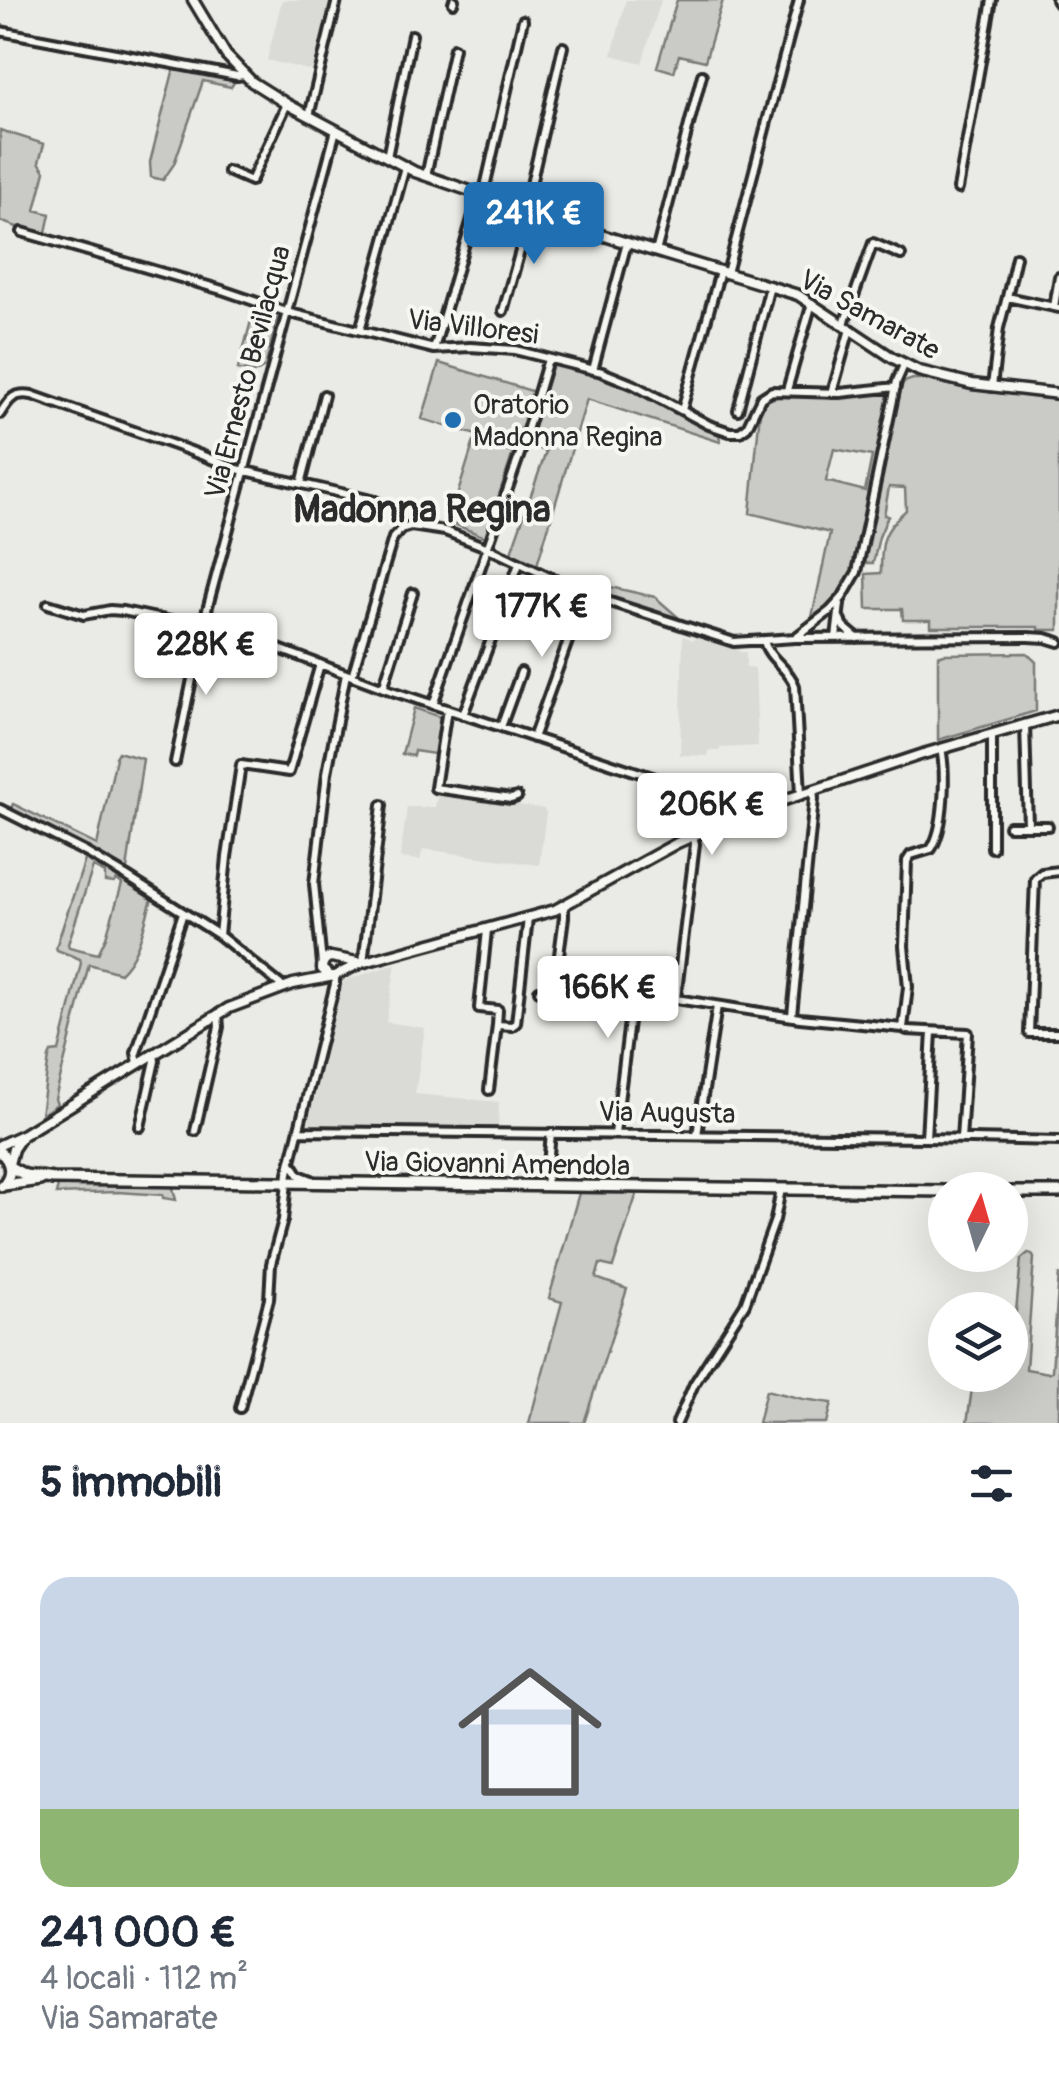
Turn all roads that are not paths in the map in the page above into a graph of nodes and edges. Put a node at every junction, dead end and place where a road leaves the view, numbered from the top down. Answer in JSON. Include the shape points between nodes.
{"nodes":[{"id":1,"x":193,"y":0,"type":"edge"},
{"id":2,"x":337,"y":0,"type":"edge"},
{"id":3,"x":799,"y":0,"type":"edge"},
{"id":4,"x":992,"y":0,"type":"edge"},
{"id":5,"x":523,"y":20,"type":"dead end"},
{"id":6,"x":0,"y":31,"type":"edge"},
{"id":7,"x":412,"y":35,"type":"dead end"},
{"id":8,"x":454,"y":48,"type":"dead end"},
{"id":9,"x":563,"y":48,"type":"dead end"},
{"id":10,"x":702,"y":74,"type":"dead end"},
{"id":11,"x":244,"y":75,"type":"junction"},
{"id":12,"x":287,"y":104,"type":"junction"},
{"id":13,"x":309,"y":116,"type":"junction"},
{"id":14,"x":336,"y":130,"type":"junction"},
{"id":15,"x":387,"y":157,"type":"junction"},
{"id":16,"x":405,"y":167,"type":"junction"},
{"id":17,"x":228,"y":171,"type":"dead end"},
{"id":18,"x":426,"y":176,"type":"junction"},
{"id":19,"x":958,"y":189,"type":"dead end"},
{"id":20,"x":481,"y":195,"type":"junction"},
{"id":21,"x":528,"y":212,"type":"junction"},
{"id":22,"x":22,"y":232,"type":"dead end"},
{"id":23,"x":627,"y":244,"type":"junction"},
{"id":24,"x":656,"y":252,"type":"junction"},
{"id":25,"x":902,"y":255,"type":"dead end"},
{"id":26,"x":1016,"y":257,"type":"dead end"},
{"id":27,"x":724,"y":272,"type":"junction"},
{"id":28,"x":1059,"y":277,"type":"edge"},
{"id":29,"x":770,"y":286,"type":"junction"},
{"id":30,"x":1007,"y":297,"type":"junction"},
{"id":31,"x":812,"y":303,"type":"junction"},
{"id":32,"x":1056,"y":308,"type":"edge"},
{"id":33,"x":286,"y":312,"type":"junction"},
{"id":34,"x":503,"y":312,"type":"dead end"},
{"id":35,"x":847,"y":327,"type":"junction"},
{"id":36,"x":360,"y":330,"type":"junction"},
{"id":37,"x":434,"y":349,"type":"junction"},
{"id":38,"x":548,"y":359,"type":"junction"},
{"id":39,"x":904,"y":365,"type":"junction"},
{"id":40,"x":593,"y":370,"type":"junction"},
{"id":41,"x":896,"y":386,"type":"junction"},
{"id":42,"x":992,"y":386,"type":"junction"},
{"id":43,"x":787,"y":390,"type":"junction"},
{"id":44,"x":832,"y":393,"type":"junction"},
{"id":45,"x":324,"y":394,"type":"dead end"},
{"id":46,"x":1059,"y":394,"type":"edge"},
{"id":47,"x":682,"y":410,"type":"junction"},
{"id":48,"x":738,"y":410,"type":"dead end"},
{"id":49,"x":0,"y":414,"type":"edge"},
{"id":50,"x":244,"y":471,"type":"junction"},
{"id":51,"x":302,"y":484,"type":"junction"},
{"id":52,"x":376,"y":501,"type":"dead end"},
{"id":53,"x":486,"y":547,"type":"junction"},
{"id":54,"x":518,"y":564,"type":"junction"},
{"id":55,"x":413,"y":593,"type":"dead end"},
{"id":56,"x":584,"y":594,"type":"junction"},
{"id":57,"x":842,"y":598,"type":"junction"},
{"id":58,"x":48,"y":604,"type":"dead end"},
{"id":59,"x":838,"y":615,"type":"junction"},
{"id":60,"x":202,"y":627,"type":"junction"},
{"id":61,"x":795,"y":638,"type":"junction"},
{"id":62,"x":836,"y":638,"type":"junction"},
{"id":63,"x":858,"y":638,"type":"junction"},
{"id":64,"x":764,"y":641,"type":"junction"},
{"id":65,"x":1059,"y":642,"type":"edge"},
{"id":66,"x":320,"y":664,"type":"junction"},
{"id":67,"x":521,"y":672,"type":"dead end"},
{"id":68,"x":349,"y":675,"type":"junction"},
{"id":69,"x":383,"y":688,"type":"junction"},
{"id":70,"x":433,"y":705,"type":"junction"},
{"id":71,"x":447,"y":709,"type":"junction"},
{"id":72,"x":463,"y":715,"type":"junction"},
{"id":73,"x":1059,"y":715,"type":"edge"},
{"id":74,"x":1025,"y":724,"type":"junction"},
{"id":75,"x":501,"y":727,"type":"junction"},
{"id":76,"x":992,"y":734,"type":"junction"},
{"id":77,"x":533,"y":738,"type":"junction"},
{"id":78,"x":941,"y":748,"type":"junction"},
{"id":79,"x":175,"y":762,"type":"dead end"},
{"id":80,"x":813,"y":790,"type":"junction"},
{"id":81,"x":801,"y":794,"type":"junction"},
{"id":82,"x":517,"y":798,"type":"dead end"},
{"id":83,"x":382,"y":805,"type":"dead end"},
{"id":84,"x":0,"y":809,"type":"edge"},
{"id":85,"x":745,"y":813,"type":"junction"},
{"id":86,"x":1009,"y":826,"type":"dead end"},
{"id":87,"x":1028,"y":826,"type":"junction"},
{"id":88,"x":1048,"y":826,"type":"dead end"},
{"id":89,"x":693,"y":835,"type":"junction"},
{"id":90,"x":992,"y":848,"type":"dead end"},
{"id":91,"x":1059,"y":872,"type":"edge"},
{"id":92,"x":564,"y":906,"type":"junction"},
{"id":93,"x":183,"y":913,"type":"junction"},
{"id":94,"x":528,"y":918,"type":"junction"},
{"id":95,"x":487,"y":930,"type":"junction"},
{"id":96,"x":219,"y":935,"type":"junction"},
{"id":97,"x":319,"y":946,"type":"junction"},
{"id":98,"x":334,"y":957,"type":"junction"},
{"id":99,"x":362,"y":963,"type":"junction"},
{"id":100,"x":322,"y":966,"type":"junction"},
{"id":101,"x":335,"y":974,"type":"junction"},
{"id":102,"x":293,"y":984,"type":"junction"},
{"id":103,"x":282,"y":988,"type":"junction"},
{"id":104,"x":539,"y":992,"type":"dead end"},
{"id":105,"x":554,"y":993,"type":"junction"},
{"id":106,"x":632,"y":997,"type":"junction"},
{"id":107,"x":676,"y":999,"type":"junction"},
{"id":108,"x":717,"y":1006,"type":"junction"},
{"id":109,"x":217,"y":1014,"type":"junction"},
{"id":110,"x":792,"y":1015,"type":"junction"},
{"id":111,"x":497,"y":1024,"type":"junction"},
{"id":112,"x":903,"y":1028,"type":"junction"},
{"id":113,"x":932,"y":1032,"type":"junction"},
{"id":114,"x":1059,"y":1034,"type":"edge"},
{"id":115,"x":154,"y":1053,"type":"junction"},
{"id":116,"x":138,"y":1063,"type":"junction"},
{"id":117,"x":489,"y":1090,"type":"dead end"},
{"id":118,"x":140,"y":1127,"type":"dead end"},
{"id":119,"x":196,"y":1131,"type":"dead end"},
{"id":120,"x":300,"y":1131,"type":"junction"},
{"id":121,"x":551,"y":1133,"type":"junction"},
{"id":122,"x":24,"y":1134,"type":"junction"},
{"id":123,"x":614,"y":1134,"type":"junction"},
{"id":124,"x":697,"y":1136,"type":"junction"},
{"id":125,"x":926,"y":1138,"type":"junction"},
{"id":126,"x":962,"y":1138,"type":"junction"},
{"id":127,"x":1059,"y":1140,"type":"edge"},
{"id":128,"x":0,"y":1148,"type":"edge"},
{"id":129,"x":292,"y":1162,"type":"junction"},
{"id":130,"x":10,"y":1165,"type":"junction"},
{"id":131,"x":48,"y":1178,"type":"junction"},
{"id":132,"x":286,"y":1182,"type":"junction"},
{"id":133,"x":332,"y":1183,"type":"junction"},
{"id":134,"x":546,"y":1186,"type":"junction"},
{"id":135,"x":2,"y":1187,"type":"edge"},
{"id":136,"x":781,"y":1189,"type":"junction"},
{"id":137,"x":928,"y":1191,"type":"edge"},
{"id":138,"x":1028,"y":1192,"type":"edge"},
{"id":139,"x":1059,"y":1192,"type":"edge"},
{"id":140,"x":240,"y":1408,"type":"dead end"},
{"id":141,"x":677,"y":1423,"type":"edge"}],
"edges":[{"from":1,"to":11,"type":"street","name":"Via Samarate"},
{"from":2,"to":13,"type":"street"},
{"from":3,"to":27,"type":"street"},
{"from":4,"to":19,"type":"street"},
{"from":5,"to":20,"type":"street"},
{"from":6,"to":11,"type":"street"},
{"from":7,"to":15,"type":"street"},
{"from":8,"to":18,"type":"street"},
{"from":9,"to":21,"type":"street"},
{"from":10,"to":24,"type":"street"},
{"from":11,"to":12,"type":"street","name":"Via Samarate"},
{"from":12,"to":13,"type":"street","name":"Via Samarate"},
{"from":12,"to":17,"type":"street","via":[[251,182]]},
{"from":13,"to":14,"type":"street","name":"Via Samarate"},
{"from":14,"to":15,"type":"street","name":"Via Samarate"},
{"from":14,"to":33,"type":"street","name":"Via Ernesto Bevilacqua"},
{"from":15,"to":16,"type":"street","name":"Via Samarate"},
{"from":16,"to":18,"type":"street","name":"Via Samarate"},
{"from":16,"to":36,"type":"street"},
{"from":18,"to":20,"type":"street","name":"Via Samarate"},
{"from":20,"to":21,"type":"street","name":"Via Samarate"},
{"from":20,"to":37,"type":"street"},
{"from":21,"to":23,"type":"street","name":"Via Samarate"},
{"from":21,"to":34,"type":"street"},
{"from":22,"to":33,"type":"street","name":"Via Villoresi"},
{"from":23,"to":24,"type":"street","name":"Via Samarate"},
{"from":23,"to":40,"type":"street"},
{"from":24,"to":27,"type":"street","name":"Via Samarate"},
{"from":25,"to":35,"type":"street","via":[[873,244]]},
{"from":26,"to":30,"type":"street"},
{"from":27,"to":29,"type":"street","name":"Via Samarate"},
{"from":27,"to":47,"type":"street"},
{"from":28,"to":32,"type":"street"},
{"from":29,"to":31,"type":"street","name":"Via Samarate"},
{"from":29,"to":48,"type":"street"},
{"from":30,"to":32,"type":"street"},
{"from":30,"to":42,"type":"street"},
{"from":31,"to":35,"type":"street","name":"Via Samarate"},
{"from":31,"to":43,"type":"street"},
{"from":33,"to":36,"type":"street","name":"Via Villoresi"},
{"from":33,"to":50,"type":"street","name":"Via Ernesto Bevilacqua"},
{"from":35,"to":39,"type":"street","name":"Via Samarate"},
{"from":35,"to":44,"type":"street"},
{"from":36,"to":37,"type":"street","name":"Via Villoresi"},
{"from":37,"to":38,"type":"street","name":"Via Villoresi","via":[[496,348]]},
{"from":38,"to":40,"type":"street","name":"Via Villoresi"},
{"from":38,"to":53,"type":"street"},
{"from":39,"to":41,"type":"street"},
{"from":39,"to":42,"type":"street","name":"Via Samarate"},
{"from":40,"to":47,"type":"street","name":"Via Villoresi"},
{"from":41,"to":44,"type":"street"},
{"from":41,"to":57,"type":"street","via":[[860,563]]},
{"from":42,"to":46,"type":"street","name":"Via Samarate"},
{"from":43,"to":44,"type":"street"},
{"from":43,"to":47,"type":"street","name":"Via Villoresi","via":[[766,393],[747,427],[737,432]]},
{"from":45,"to":51,"type":"street"},
{"from":49,"to":50,"type":"street","via":[[15,395],[45,398]]},
{"from":50,"to":51,"type":"street"},
{"from":50,"to":60,"type":"street","name":"Via Ernesto Bevilacqua"},
{"from":51,"to":52,"type":"street"},
{"from":53,"to":54,"type":"street"},
{"from":53,"to":68,"type":"street","via":[[435,529],[399,530]]},
{"from":53,"to":70,"type":"street"},
{"from":54,"to":56,"type":"street"},
{"from":54,"to":72,"type":"street"},
{"from":55,"to":69,"type":"street"},
{"from":56,"to":64,"type":"street","via":[[731,642]]},
{"from":56,"to":77,"type":"street"},
{"from":57,"to":59,"type":"street"},
{"from":57,"to":61,"type":"street"},
{"from":58,"to":60,"type":"street"},
{"from":59,"to":62,"type":"street"},
{"from":59,"to":63,"type":"street"},
{"from":60,"to":66,"type":"street"},
{"from":60,"to":79,"type":"street","name":"Via Ernesto Bevilacqua"},
{"from":61,"to":62,"type":"street"},
{"from":61,"to":64,"type":"street"},
{"from":62,"to":63,"type":"street"},
{"from":63,"to":65,"type":"street","via":[[1034,636]]},
{"from":64,"to":81,"type":"street","via":[[794,683]]},
{"from":66,"to":68,"type":"street"},
{"from":66,"to":96,"type":"street","via":[[290,772],[241,765]]},
{"from":67,"to":75,"type":"street"},
{"from":68,"to":69,"type":"street"},
{"from":68,"to":97,"type":"street","via":[[327,773],[314,884]]},
{"from":69,"to":70,"type":"street"},
{"from":70,"to":71,"type":"street"},
{"from":71,"to":72,"type":"street"},
{"from":71,"to":82,"type":"street","via":[[435,788]]},
{"from":72,"to":75,"type":"street"},
{"from":73,"to":74,"type":"street"},
{"from":74,"to":76,"type":"street"},
{"from":74,"to":87,"type":"street"},
{"from":75,"to":77,"type":"street"},
{"from":76,"to":78,"type":"street"},
{"from":76,"to":90,"type":"street"},
{"from":77,"to":85,"type":"street"},
{"from":78,"to":80,"type":"street"},
{"from":78,"to":112,"type":"street","via":[[938,838],[907,861]]},
{"from":80,"to":81,"type":"street"},
{"from":80,"to":110,"type":"street"},
{"from":81,"to":85,"type":"street"},
{"from":83,"to":99,"type":"street"},
{"from":84,"to":93,"type":"street"},
{"from":85,"to":89,"type":"street"},
{"from":86,"to":87,"type":"street"},
{"from":87,"to":88,"type":"street"},
{"from":89,"to":92,"type":"street"},
{"from":89,"to":107,"type":"street"},
{"from":91,"to":114,"type":"street","via":[[1034,880],[1029,1032]]},
{"from":92,"to":94,"type":"street"},
{"from":92,"to":105,"type":"street"},
{"from":93,"to":96,"type":"street"},
{"from":93,"to":116,"type":"street"},
{"from":94,"to":95,"type":"street"},
{"from":94,"to":111,"type":"street","via":[[516,1023]]},
{"from":95,"to":99,"type":"street"},
{"from":95,"to":111,"type":"street","via":[[480,1008],[498,1010]]},
{"from":96,"to":103,"type":"street"},
{"from":97,"to":98,"type":"street"},
{"from":97,"to":100,"type":"street"},
{"from":98,"to":99,"type":"street"},
{"from":98,"to":100,"type":"street"},
{"from":98,"to":101,"type":"street","via":[[341,965]]},
{"from":99,"to":101,"type":"street"},
{"from":100,"to":101,"type":"street"},
{"from":100,"to":102,"type":"street"},
{"from":101,"to":102,"type":"street"},
{"from":101,"to":120,"type":"street"},
{"from":102,"to":103,"type":"street"},
{"from":103,"to":109,"type":"street"},
{"from":104,"to":105,"type":"street"},
{"from":105,"to":106,"type":"street"},
{"from":106,"to":107,"type":"street"},
{"from":106,"to":123,"type":"street"},
{"from":107,"to":108,"type":"street"},
{"from":108,"to":110,"type":"street"},
{"from":108,"to":124,"type":"street"},
{"from":109,"to":115,"type":"street"},
{"from":109,"to":119,"type":"street"},
{"from":110,"to":112,"type":"street"},
{"from":111,"to":117,"type":"street"},
{"from":112,"to":113,"type":"street"},
{"from":113,"to":125,"type":"street"},
{"from":113,"to":126,"type":"street","via":[[968,1033]]},
{"from":115,"to":116,"type":"street"},
{"from":115,"to":118,"type":"street"},
{"from":116,"to":122,"type":"street"},
{"from":120,"to":121,"type":"street","name":"Via Augusta"},
{"from":120,"to":129,"type":"street"},
{"from":121,"to":123,"type":"street","name":"Via Augusta"},
{"from":121,"to":134,"type":"street"},
{"from":122,"to":128,"type":"street"},
{"from":122,"to":130,"type":"street"},
{"from":123,"to":124,"type":"street","name":"Via Augusta"},
{"from":124,"to":125,"type":"street","name":"Via Augusta"},
{"from":125,"to":126,"type":"street","name":"Via Augusta"},
{"from":126,"to":127,"type":"street","name":"Via Augusta"},
{"from":128,"to":130,"type":"main road"},
{"from":129,"to":132,"type":"street"},
{"from":129,"to":133,"type":"street","via":[[299,1176]]},
{"from":130,"to":131,"type":"main road","via":[[25,1176]]},
{"from":130,"to":135,"type":"main road"},
{"from":131,"to":132,"type":"main road","name":"Via Giovanni Amendola"},
{"from":131,"to":135,"type":"main road"},
{"from":132,"to":133,"type":"main road","name":"Via Giovanni Amendola"},
{"from":132,"to":140,"type":"street","via":[[270,1299]]},
{"from":133,"to":134,"type":"main road","name":"Via Giovanni Amendola"},
{"from":134,"to":136,"type":"main road","name":"Via Giovanni Amendola"},
{"from":136,"to":137,"type":"main road","name":"Via Giovanni Amendola"},
{"from":136,"to":141,"type":"street","via":[[745,1304]]},
{"from":138,"to":139,"type":"main road"}]}
